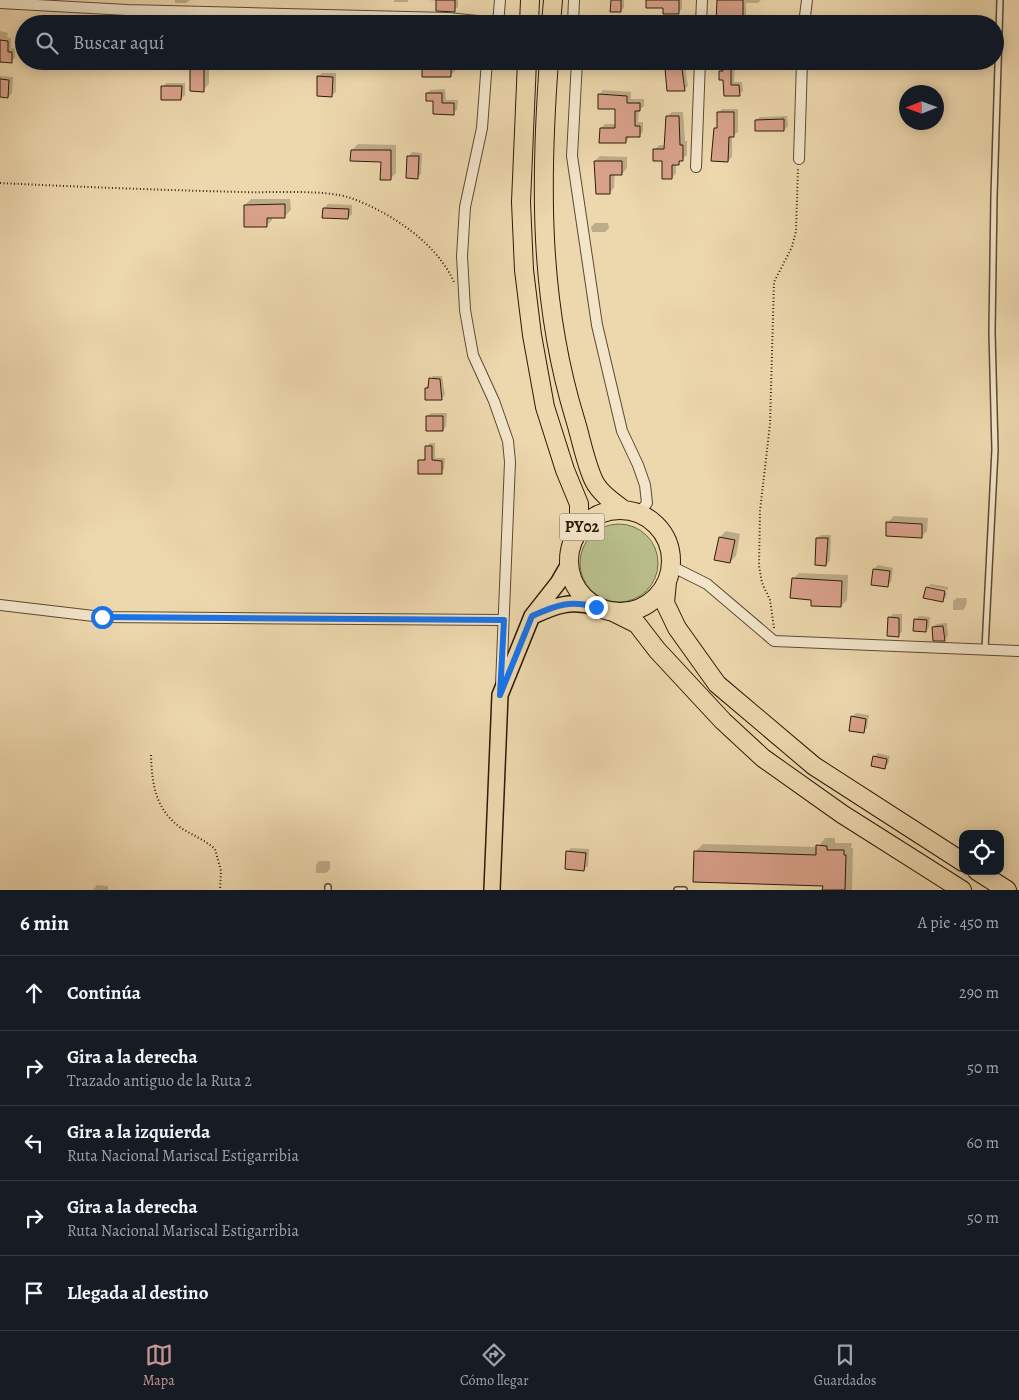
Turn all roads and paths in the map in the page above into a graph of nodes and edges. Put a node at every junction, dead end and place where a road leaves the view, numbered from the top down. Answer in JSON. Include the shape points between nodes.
{"nodes":[{"id":1,"x":500,"y":0,"type":"edge"},
{"id":2,"x":530,"y":0,"type":"edge"},
{"id":3,"x":552,"y":0,"type":"edge"},
{"id":4,"x":574,"y":0,"type":"edge"},
{"id":5,"x":702,"y":0,"type":"edge"},
{"id":6,"x":807,"y":0,"type":"edge"},
{"id":7,"x":1000,"y":0,"type":"edge"},
{"id":8,"x":0,"y":3,"type":"edge"},
{"id":9,"x":328,"y":15,"type":"edge"},
{"id":10,"x":500,"y":15,"type":"edge"},
{"id":11,"x":529,"y":15,"type":"edge"},
{"id":12,"x":551,"y":15,"type":"edge"},
{"id":13,"x":573,"y":15,"type":"edge"},
{"id":14,"x":701,"y":15,"type":"edge"},
{"id":15,"x":805,"y":15,"type":"edge"},
{"id":16,"x":1000,"y":15,"type":"edge"},
{"id":17,"x":486,"y":70,"type":"edge"},
{"id":18,"x":527,"y":70,"type":"edge"},
{"id":19,"x":549,"y":70,"type":"edge"},
{"id":20,"x":576,"y":70,"type":"edge"},
{"id":21,"x":700,"y":70,"type":"edge"},
{"id":22,"x":802,"y":70,"type":"edge"},
{"id":23,"x":998,"y":70,"type":"edge"},
{"id":24,"x":799,"y":159,"type":"joint"},
{"id":25,"x":696,"y":167,"type":"dead end"},
{"id":26,"x":0,"y":183,"type":"edge"},
{"id":27,"x":454,"y":283,"type":"dead end"},
{"id":28,"x":631,"y":512,"type":"junction"},
{"id":29,"x":578,"y":530,"type":"junction"},
{"id":30,"x":569,"y":564,"type":"junction"},
{"id":31,"x":669,"y":574,"type":"junction"},
{"id":32,"x":0,"y":605,"type":"edge"},
{"id":33,"x":604,"y":609,"type":"junction"},
{"id":34,"x":532,"y":616,"type":"junction"},
{"id":35,"x":504,"y":620,"type":"junction"},
{"id":36,"x":774,"y":641,"type":"junction"},
{"id":37,"x":985,"y":649,"type":"junction"},
{"id":38,"x":1019,"y":651,"type":"edge"},
{"id":39,"x":500,"y":695,"type":"junction"},
{"id":40,"x":151,"y":754,"type":"dead end"},
{"id":41,"x":959,"y":859,"type":"edge"},
{"id":42,"x":983,"y":875,"type":"edge"},
{"id":43,"x":220,"y":890,"type":"edge"},
{"id":44,"x":492,"y":890,"type":"edge"},
{"id":45,"x":677,"y":890,"type":"edge"},
{"id":46,"x":684,"y":890,"type":"edge"},
{"id":47,"x":962,"y":890,"type":"edge"},
{"id":48,"x":1007,"y":890,"type":"edge"}],
"edges":[{"from":1,"to":10,"type":"street"},
{"from":2,"to":11,"type":"highway"},
{"from":3,"to":12,"type":"highway"},
{"from":4,"to":13,"type":"street"},
{"from":5,"to":14,"type":"street"},
{"from":6,"to":15,"type":"street"},
{"from":7,"to":16,"type":"lane"},
{"from":8,"to":9,"type":"street"},
{"from":17,"to":35,"type":"street","via":[[482,128],[465,207],[462,256],[472,355],[494,401],[508,441]]},
{"from":18,"to":29,"type":"highway","number":"PY02","via":[[521,202],[524,270],[545,407],[578,504]]},
{"from":19,"to":28,"type":"highway","number":"PY02","via":[[542,191],[553,328],[564,382],[594,481],[608,498]]},
{"from":20,"to":28,"type":"street","via":[[572,124],[575,184],[597,325],[622,431],[645,485],[647,503]]},
{"from":21,"to":25,"type":"street"},
{"from":22,"to":24,"type":"street"},
{"from":23,"to":37,"type":"lane","via":[[992,303],[995,450]]},
{"from":24,"to":36,"type":"path","via":[[796,232],[774,282],[770,424],[760,511],[759,566],[774,617]]},
{"from":26,"to":27,"type":"path","via":[[326,193],[350,198],[374,208],[414,233],[445,263]]},
{"from":28,"to":29,"type":"highway","number":"PY02","via":[[606,511],[591,518]]},
{"from":28,"to":31,"type":"highway","number":"PY02","via":[[653,522],[664,534],[670,550]]},
{"from":29,"to":30,"type":"highway","number":"PY02","via":[[571,546]]},
{"from":30,"to":33,"type":"highway","number":"PY02","via":[[572,581],[582,596]]},
{"from":30,"to":34,"type":"main road","number":"PY02"},
{"from":31,"to":33,"type":"highway","number":"PY02","via":[[658,596],[645,606],[629,612]]},
{"from":31,"to":36,"type":"street","via":[[707,584]]},
{"from":31,"to":41,"type":"highway","number":"PY02","via":[[665,602],[677,628],[717,684],[814,766]]},
{"from":32,"to":35,"type":"street","via":[[102,617]]},
{"from":33,"to":34,"type":"main road","number":"PY02","via":[[577,602],[555,606]]},
{"from":33,"to":47,"type":"highway","number":"PY02","via":[[637,624],[723,721],[763,758],[842,814]]},
{"from":34,"to":39,"type":"main road","number":"PY02"},
{"from":35,"to":39,"type":"street"},
{"from":36,"to":37,"type":"street"},
{"from":37,"to":38,"type":"street"},
{"from":39,"to":44,"type":"main road","number":"PY02"},
{"from":40,"to":43,"type":"path","via":[[155,797],[165,813],[181,827],[215,849],[221,871]]},
{"from":42,"to":48,"type":"highway"},
{"from":45,"to":46,"type":"lane"}]}
